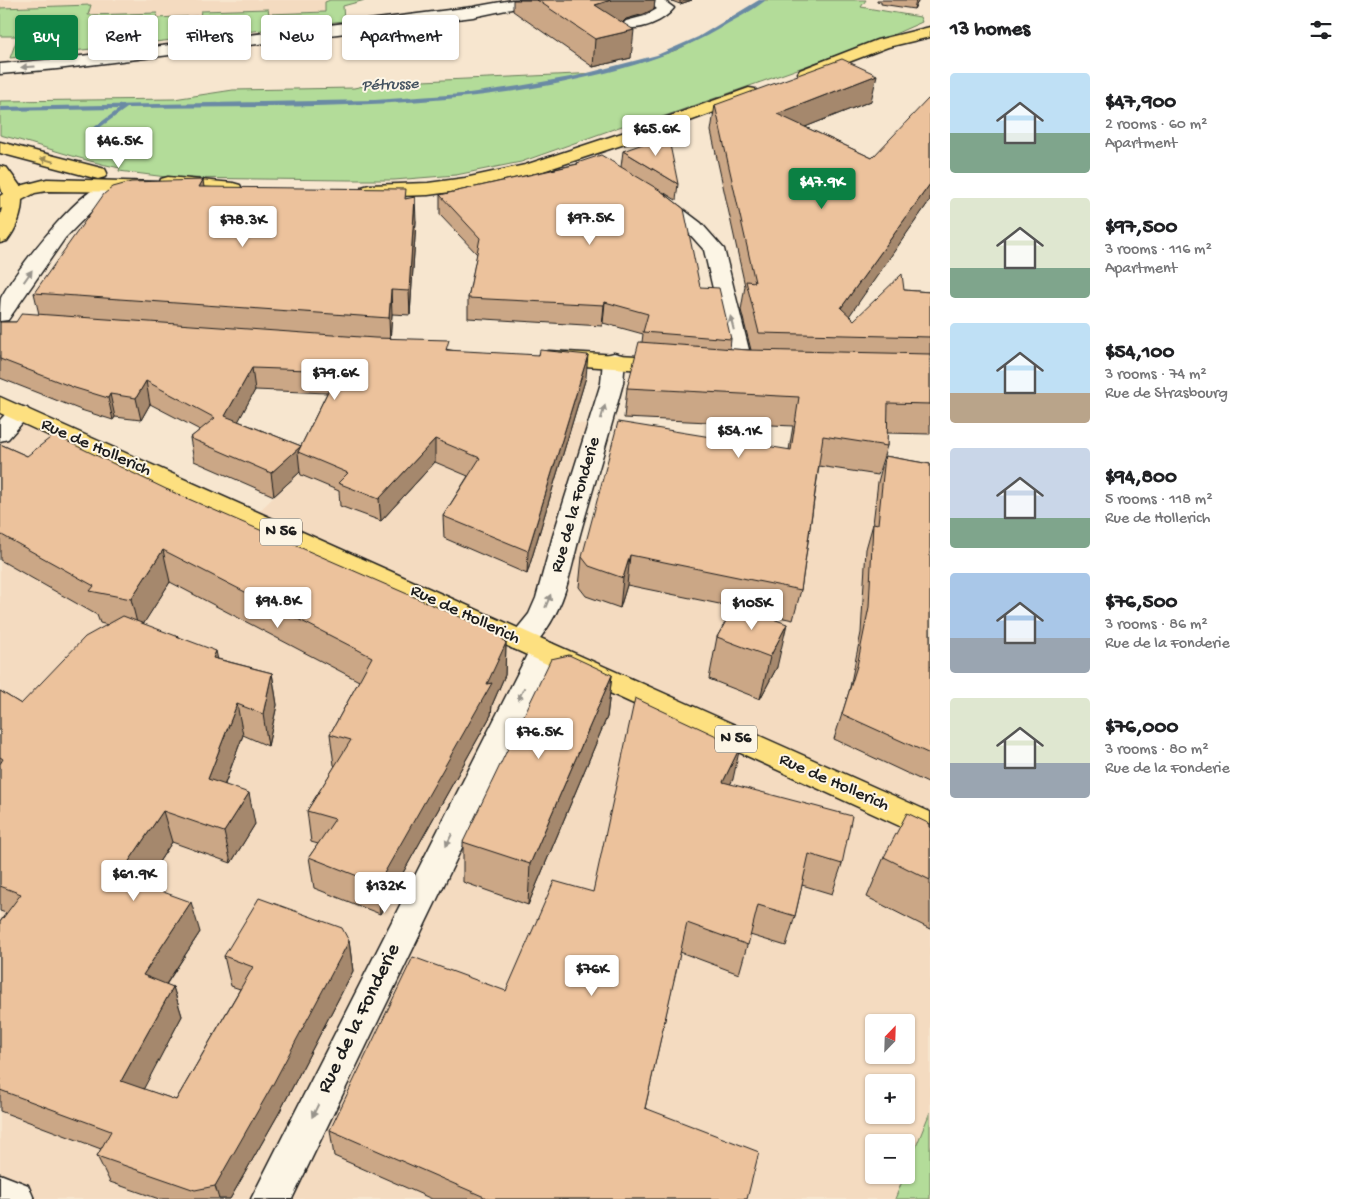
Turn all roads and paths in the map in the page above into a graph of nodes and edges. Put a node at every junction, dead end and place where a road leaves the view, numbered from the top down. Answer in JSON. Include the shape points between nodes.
{"nodes":[{"id":1,"x":534,"y":0,"type":"edge"},
{"id":2,"x":653,"y":0,"type":"edge"},
{"id":3,"x":631,"y":24,"type":"dead end"},
{"id":4,"x":930,"y":32,"type":"edge"},
{"id":5,"x":0,"y":69,"type":"edge"},
{"id":6,"x":793,"y":77,"type":"edge"},
{"id":7,"x":765,"y":88,"type":"edge"},
{"id":8,"x":0,"y":147,"type":"edge"},
{"id":9,"x":581,"y":153,"type":"junction"},
{"id":10,"x":605,"y":167,"type":"edge"},
{"id":11,"x":0,"y":172,"type":"edge"},
{"id":12,"x":233,"y":189,"type":"junction"},
{"id":13,"x":252,"y":189,"type":"edge"},
{"id":14,"x":348,"y":191,"type":"edge"},
{"id":15,"x":644,"y":191,"type":"edge"},
{"id":16,"x":101,"y":192,"type":"junction"},
{"id":17,"x":8,"y":206,"type":"edge"},
{"id":18,"x":0,"y":237,"type":"edge"},
{"id":19,"x":0,"y":316,"type":"edge"},
{"id":20,"x":525,"y":357,"type":"edge"},
{"id":21,"x":614,"y":360,"type":"junction"},
{"id":22,"x":694,"y":366,"type":"edge"},
{"id":23,"x":743,"y":370,"type":"edge"},
{"id":24,"x":10,"y":408,"type":"edge"},
{"id":25,"x":0,"y":434,"type":"edge"},
{"id":26,"x":532,"y":646,"type":"junction"},
{"id":27,"x":930,"y":827,"type":"edge"},
{"id":28,"x":0,"y":1194,"type":"edge"},
{"id":29,"x":14,"y":1199,"type":"edge"},
{"id":30,"x":271,"y":1199,"type":"edge"}],
"edges":[{"from":1,"to":5,"type":"street","one_way":true,"via":[[473,12],[405,13],[57,64]]},
{"from":2,"to":3,"type":"street","via":[[666,8],[650,19]]},
{"from":4,"to":6,"type":"main road","via":[[896,40]]},
{"from":7,"to":9,"type":"main road"},
{"from":12,"to":8,"type":"main road","one_way":true,"via":[[118,178]]},
{"from":9,"to":10,"type":"street"},
{"from":9,"to":14,"type":"main road","via":[[530,170],[465,184],[428,189]]},
{"from":11,"to":17,"type":"main road","via":[[8,181]]},
{"from":12,"to":13,"type":"main road"},
{"from":12,"to":16,"type":"main road"},
{"from":12,"to":17,"type":"main road","via":[[61,184],[29,189]]},
{"from":23,"to":15,"type":"street","one_way":true,"via":[[714,249],[694,227]]},
{"from":16,"to":17,"type":"main road","via":[[55,197],[34,205]]},
{"from":19,"to":16,"type":"street","one_way":true,"via":[[64,224]]},
{"from":17,"to":18,"type":"main road"},
{"from":20,"to":21,"type":"main road"},
{"from":21,"to":22,"type":"main road"},
{"from":26,"to":21,"type":"street","name":"Rue de la Fonderie","one_way":true,"via":[[550,598],[612,383]]},
{"from":24,"to":25,"type":"street"},
{"from":24,"to":26,"type":"main road","name":"Rue de Hollerich","number":"N 56"},
{"from":26,"to":27,"type":"main road","name":"Rue de Hollerich","number":"N 56"},
{"from":26,"to":30,"type":"street","name":"Rue de la Fonderie","one_way":true},
{"from":28,"to":29,"type":"street"}]}
